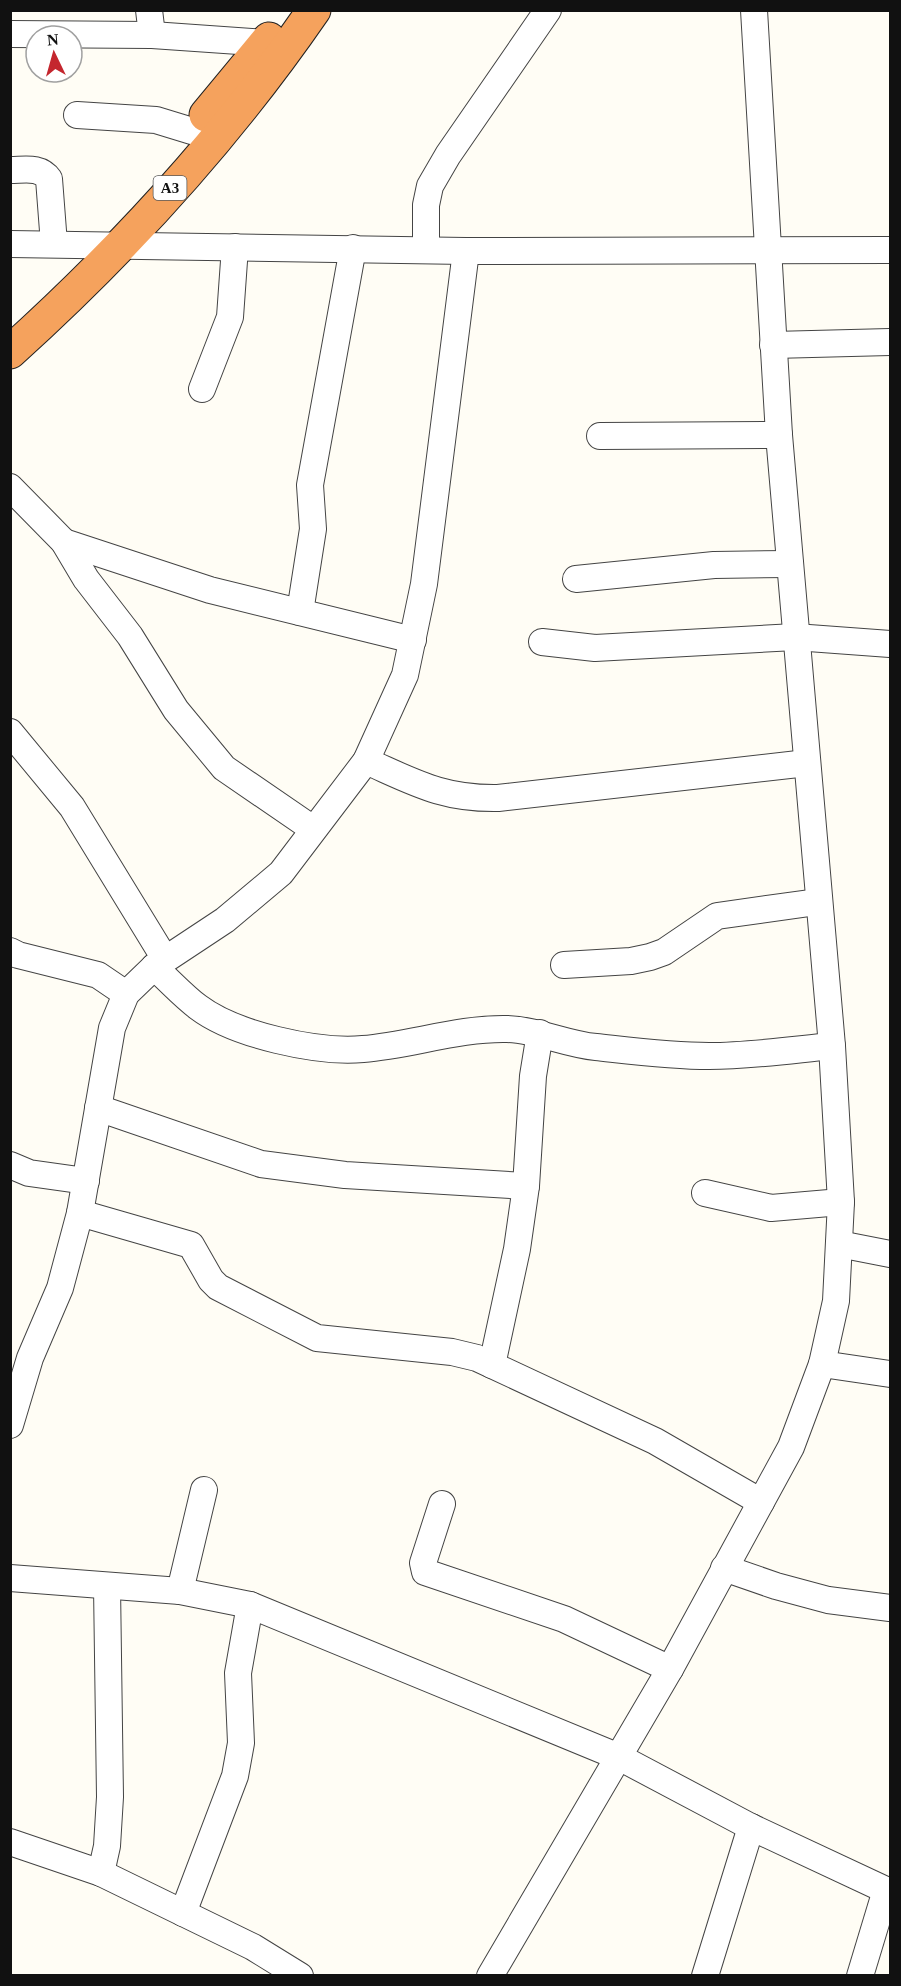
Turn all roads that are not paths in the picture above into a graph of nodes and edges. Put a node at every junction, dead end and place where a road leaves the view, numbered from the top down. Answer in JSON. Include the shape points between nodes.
{"nodes":[{"id":1,"x":289,"y":10,"type":"edge"},
{"id":2,"x":315,"y":10,"type":"edge"},
{"id":3,"x":548,"y":10,"type":"edge"},
{"id":4,"x":754,"y":10,"type":"edge"},
{"id":5,"x":150,"y":23,"type":"edge"},
{"id":6,"x":10,"y":34,"type":"edge"},
{"id":7,"x":266,"y":43,"type":"junction"},
{"id":8,"x":77,"y":115,"type":"dead end"},
{"id":9,"x":192,"y":131,"type":"junction"},
{"id":10,"x":10,"y":170,"type":"edge"},
{"id":11,"x":10,"y":244,"type":"edge"},
{"id":12,"x":54,"y":244,"type":"junction"},
{"id":13,"x":105,"y":245,"type":"junction"},
{"id":14,"x":235,"y":247,"type":"junction"},
{"id":15,"x":353,"y":248,"type":"junction"},
{"id":16,"x":426,"y":249,"type":"junction"},
{"id":17,"x":891,"y":250,"type":"edge"},
{"id":18,"x":466,"y":251,"type":"junction"},
{"id":19,"x":766,"y":252,"type":"junction"},
{"id":20,"x":10,"y":324,"type":"edge"},
{"id":21,"x":891,"y":342,"type":"edge"},
{"id":22,"x":773,"y":345,"type":"junction"},
{"id":23,"x":10,"y":352,"type":"edge"},
{"id":24,"x":202,"y":389,"type":"dead end"},
{"id":25,"x":780,"y":435,"type":"junction"},
{"id":26,"x":600,"y":436,"type":"dead end"},
{"id":27,"x":10,"y":486,"type":"edge"},
{"id":28,"x":64,"y":542,"type":"junction"},
{"id":29,"x":790,"y":564,"type":"junction"},
{"id":30,"x":576,"y":579,"type":"dead end"},
{"id":31,"x":300,"y":612,"type":"junction"},
{"id":32,"x":795,"y":636,"type":"junction"},
{"id":33,"x":414,"y":640,"type":"junction"},
{"id":34,"x":542,"y":642,"type":"dead end"},
{"id":35,"x":891,"y":644,"type":"edge"},
{"id":36,"x":10,"y":732,"type":"edge"},
{"id":37,"x":366,"y":761,"type":"junction"},
{"id":38,"x":807,"y":763,"type":"junction"},
{"id":39,"x":313,"y":830,"type":"junction"},
{"id":40,"x":818,"y":902,"type":"junction"},
{"id":41,"x":10,"y":951,"type":"edge"},
{"id":42,"x":160,"y":963,"type":"junction"},
{"id":43,"x":564,"y":965,"type":"dead end"},
{"id":44,"x":126,"y":993,"type":"junction"},
{"id":45,"x":540,"y":1033,"type":"junction"},
{"id":46,"x":832,"y":1046,"type":"junction"},
{"id":47,"x":98,"y":1108,"type":"junction"},
{"id":48,"x":17,"y":1173,"type":"edge"},
{"id":49,"x":86,"y":1181,"type":"junction"},
{"id":50,"x":526,"y":1186,"type":"junction"},
{"id":51,"x":705,"y":1193,"type":"dead end"},
{"id":52,"x":841,"y":1202,"type":"junction"},
{"id":53,"x":81,"y":1214,"type":"junction"},
{"id":54,"x":839,"y":1244,"type":"junction"},
{"id":55,"x":891,"y":1254,"type":"edge"},
{"id":56,"x":822,"y":1364,"type":"junction"},
{"id":57,"x":492,"y":1365,"type":"junction"},
{"id":58,"x":891,"y":1374,"type":"edge"},
{"id":59,"x":10,"y":1425,"type":"edge"},
{"id":60,"x":204,"y":1490,"type":"dead end"},
{"id":61,"x":761,"y":1502,"type":"junction"},
{"id":62,"x":442,"y":1504,"type":"dead end"},
{"id":63,"x":724,"y":1568,"type":"junction"},
{"id":64,"x":10,"y":1578,"type":"edge"},
{"id":65,"x":107,"y":1586,"type":"junction"},
{"id":66,"x":180,"y":1591,"type":"junction"},
{"id":67,"x":250,"y":1605,"type":"junction"},
{"id":68,"x":891,"y":1608,"type":"edge"},
{"id":69,"x":670,"y":1669,"type":"junction"},
{"id":70,"x":619,"y":1757,"type":"junction"},
{"id":71,"x":751,"y":1827,"type":"junction"},
{"id":72,"x":10,"y":1842,"type":"edge"},
{"id":73,"x":101,"y":1873,"type":"junction"},
{"id":74,"x":888,"y":1891,"type":"edge"},
{"id":75,"x":183,"y":1913,"type":"junction"},
{"id":76,"x":300,"y":1976,"type":"edge"},
{"id":77,"x":490,"y":1976,"type":"edge"},
{"id":78,"x":705,"y":1976,"type":"edge"},
{"id":79,"x":860,"y":1976,"type":"edge"}],
"edges":[{"from":1,"to":7,"type":"highway","number":"A3"},
{"from":2,"to":13,"type":"highway","number":"A3","via":[[256,92]]},
{"from":3,"to":16,"type":"street","via":[[430,186]]},
{"from":4,"to":19,"type":"street"},
{"from":5,"to":6,"type":"street"},
{"from":5,"to":7,"type":"street"},
{"from":7,"to":9,"type":"highway","number":"A3"},
{"from":8,"to":9,"type":"street","via":[[156,120]]},
{"from":9,"to":13,"type":"highway","number":"A3","via":[[131,203]]},
{"from":10,"to":12,"type":"street","via":[[38,170],[49,179]]},
{"from":11,"to":12,"type":"street"},
{"from":12,"to":13,"type":"street"},
{"from":13,"to":14,"type":"street"},
{"from":13,"to":20,"type":"highway","number":"A3"},
{"from":13,"to":23,"type":"highway","number":"A3"},
{"from":14,"to":15,"type":"street"},
{"from":14,"to":24,"type":"street","via":[[230,317]]},
{"from":15,"to":16,"type":"street"},
{"from":15,"to":31,"type":"street","via":[[310,485],[313,529]]},
{"from":16,"to":18,"type":"street"},
{"from":17,"to":19,"type":"street"},
{"from":18,"to":19,"type":"street"},
{"from":18,"to":33,"type":"street"},
{"from":19,"to":22,"type":"street"},
{"from":21,"to":22,"type":"street"},
{"from":22,"to":25,"type":"street"},
{"from":25,"to":26,"type":"street"},
{"from":25,"to":29,"type":"street"},
{"from":27,"to":28,"type":"street"},
{"from":28,"to":31,"type":"street","via":[[210,590]]},
{"from":28,"to":39,"type":"street","via":[[176,710],[224,768]]},
{"from":29,"to":30,"type":"street","via":[[704,566]]},
{"from":29,"to":32,"type":"street"},
{"from":31,"to":33,"type":"street"},
{"from":32,"to":34,"type":"street","via":[[596,648]]},
{"from":32,"to":35,"type":"street"},
{"from":32,"to":38,"type":"street"},
{"from":33,"to":37,"type":"street","via":[[405,675]]},
{"from":36,"to":42,"type":"street","via":[[72,807]]},
{"from":37,"to":38,"type":"street","via":[[437,793],[466,799]]},
{"from":37,"to":39,"type":"street"},
{"from":38,"to":40,"type":"street"},
{"from":39,"to":42,"type":"street","via":[[280,873],[225,920]]},
{"from":40,"to":43,"type":"street","via":[[717,916],[664,952],[650,957]]},
{"from":40,"to":46,"type":"street"},
{"from":41,"to":44,"type":"street","via":[[98,975]]},
{"from":42,"to":44,"type":"street"},
{"from":42,"to":45,"type":"street","via":[[199,1008],[231,1025],[318,1047],[361,1049],[482,1030]]},
{"from":44,"to":47,"type":"street","via":[[112,1028]]},
{"from":45,"to":46,"type":"street","via":[[573,1044],[708,1056]]},
{"from":45,"to":50,"type":"street","via":[[532,1085]]},
{"from":46,"to":52,"type":"street"},
{"from":47,"to":49,"type":"street"},
{"from":47,"to":50,"type":"street","via":[[261,1164],[345,1175]]},
{"from":48,"to":49,"type":"street"},
{"from":49,"to":53,"type":"street"},
{"from":50,"to":57,"type":"street"},
{"from":51,"to":52,"type":"street","via":[[771,1208]]},
{"from":52,"to":54,"type":"street"},
{"from":53,"to":57,"type":"street","via":[[191,1245],[218,1287],[317,1338],[452,1352]]},
{"from":53,"to":59,"type":"street","via":[[60,1288],[30,1358]]},
{"from":54,"to":55,"type":"street"},
{"from":54,"to":56,"type":"street","via":[[836,1301]]},
{"from":56,"to":58,"type":"street"},
{"from":56,"to":61,"type":"street","via":[[790,1447]]},
{"from":57,"to":61,"type":"street","via":[[655,1441]]},
{"from":60,"to":66,"type":"street"},
{"from":61,"to":63,"type":"street"},
{"from":62,"to":69,"type":"street","via":[[423,1563],[425,1572],[564,1619]]},
{"from":63,"to":68,"type":"street","via":[[828,1600]]},
{"from":63,"to":69,"type":"street"},
{"from":64,"to":65,"type":"street"},
{"from":65,"to":66,"type":"street"},
{"from":65,"to":73,"type":"street","via":[[110,1797]]},
{"from":66,"to":67,"type":"street"},
{"from":67,"to":70,"type":"street"},
{"from":67,"to":75,"type":"street","via":[[238,1673],[241,1743],[235,1776]]},
{"from":69,"to":70,"type":"street"},
{"from":70,"to":71,"type":"street"},
{"from":70,"to":77,"type":"street"},
{"from":71,"to":74,"type":"street"},
{"from":71,"to":78,"type":"street"},
{"from":72,"to":73,"type":"street"},
{"from":73,"to":75,"type":"street"},
{"from":74,"to":79,"type":"street"},
{"from":75,"to":76,"type":"street","via":[[253,1947]]}]}
